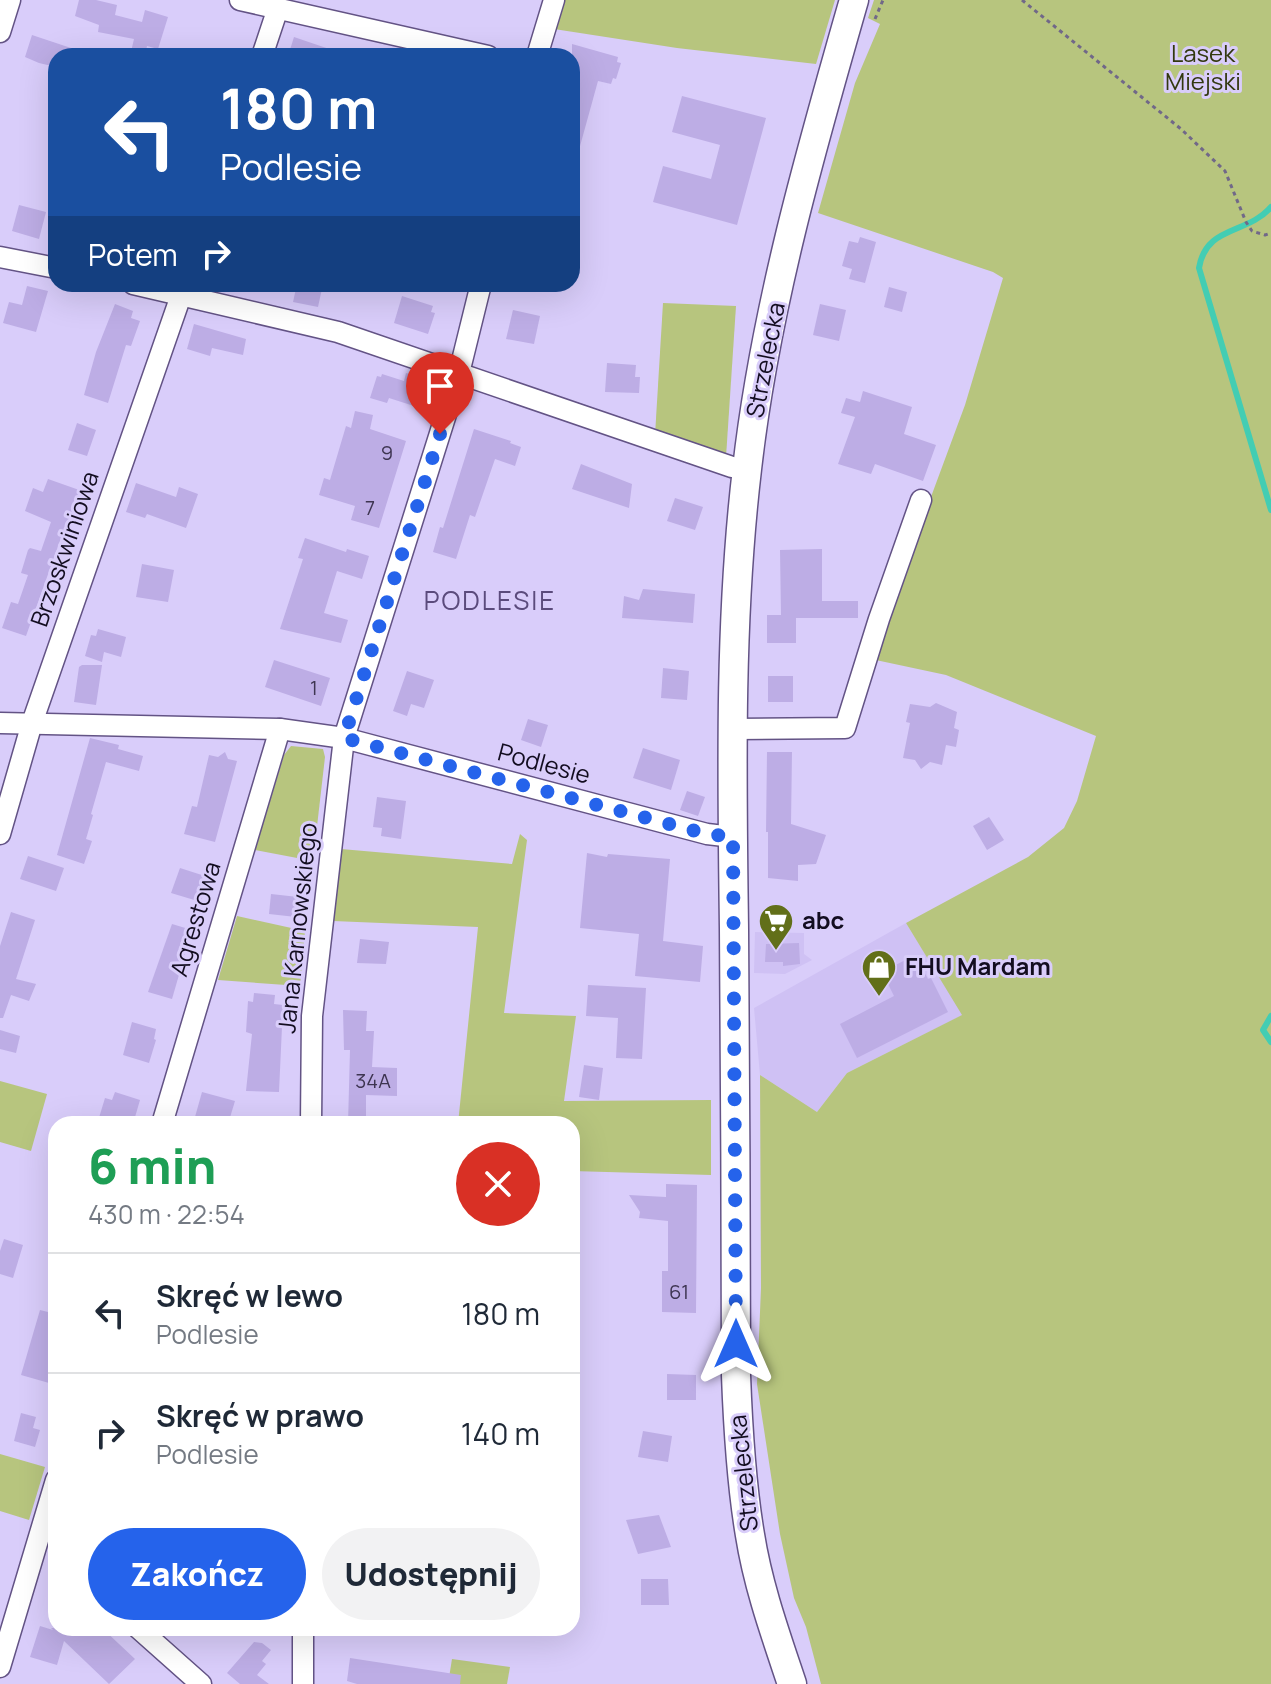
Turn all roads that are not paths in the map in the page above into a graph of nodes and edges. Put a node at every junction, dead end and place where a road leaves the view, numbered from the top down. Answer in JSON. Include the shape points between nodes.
{"nodes":[{"id":1,"x":10,"y":0,"type":"edge"},
{"id":2,"x":240,"y":0,"type":"edge"},
{"id":3,"x":554,"y":0,"type":"edge"},
{"id":4,"x":854,"y":0,"type":"edge"},
{"id":5,"x":278,"y":8,"type":"junction"},
{"id":6,"x":0,"y":32,"type":"edge"},
{"id":7,"x":265,"y":48,"type":"edge"},
{"id":8,"x":453,"y":48,"type":"edge"},
{"id":9,"x":539,"y":48,"type":"edge"},
{"id":10,"x":0,"y":257,"type":"edge"},
{"id":11,"x":48,"y":266,"type":"edge"},
{"id":12,"x":183,"y":292,"type":"edge"},
{"id":13,"x":195,"y":292,"type":"edge"},
{"id":14,"x":479,"y":292,"type":"edge"},
{"id":15,"x":459,"y":373,"type":"junction"},
{"id":16,"x":747,"y":468,"type":"junction"},
{"id":17,"x":921,"y":500,"type":"dead end"},
{"id":18,"x":0,"y":723,"type":"edge"},
{"id":19,"x":32,"y":723,"type":"junction"},
{"id":20,"x":280,"y":729,"type":"junction"},
{"id":21,"x":734,"y":729,"type":"junction"},
{"id":22,"x":344,"y":738,"type":"junction"},
{"id":23,"x":0,"y":834,"type":"edge"},
{"id":24,"x":733,"y":837,"type":"junction"},
{"id":25,"x":164,"y":1116,"type":"edge"},
{"id":26,"x":311,"y":1116,"type":"edge"},
{"id":27,"x":48,"y":1506,"type":"edge"},
{"id":28,"x":36,"y":1546,"type":"junction"},
{"id":29,"x":48,"y":1551,"type":"edge"},
{"id":30,"x":147,"y":1636,"type":"edge"},
{"id":31,"x":303,"y":1636,"type":"edge"},
{"id":32,"x":0,"y":1667,"type":"edge"},
{"id":33,"x":201,"y":1684,"type":"edge"},
{"id":34,"x":303,"y":1684,"type":"edge"},
{"id":35,"x":792,"y":1684,"type":"edge"}],
"edges":[{"from":1,"to":6,"type":"street"},
{"from":2,"to":5,"type":"street"},
{"from":3,"to":9,"type":"street"},
{"from":4,"to":16,"type":"street","name":"Strzelecka","via":[[761,368]]},
{"from":5,"to":7,"type":"street"},
{"from":5,"to":8,"type":"street"},
{"from":10,"to":11,"type":"street"},
{"from":12,"to":19,"type":"street","name":"Brzoskwiniowa"},
{"from":13,"to":15,"type":"street"},
{"from":14,"to":15,"type":"street"},
{"from":15,"to":16,"type":"street"},
{"from":15,"to":22,"type":"street"},
{"from":16,"to":21,"type":"street","name":"Strzelecka","via":[[736,589]]},
{"from":17,"to":21,"type":"street","via":[[845,728]]},
{"from":18,"to":19,"type":"street","name":"Podlesie"},
{"from":19,"to":20,"type":"street","name":"Podlesie"},
{"from":19,"to":23,"type":"street","name":"Brzoskwiniowa"},
{"from":20,"to":22,"type":"street","name":"Podlesie"},
{"from":20,"to":25,"type":"street","name":"Agrestowa"},
{"from":21,"to":24,"type":"street","name":"Strzelecka"},
{"from":22,"to":24,"type":"street","name":"Podlesie"},
{"from":22,"to":26,"type":"street","name":"Jana Karnowskiego","via":[[312,1016]]},
{"from":24,"to":35,"type":"street","name":"Strzelecka","via":[[740,1458],[750,1538]]},
{"from":27,"to":28,"type":"street"},
{"from":28,"to":29,"type":"street"},
{"from":28,"to":32,"type":"street"},
{"from":30,"to":33,"type":"street"},
{"from":31,"to":34,"type":"street"}]}
